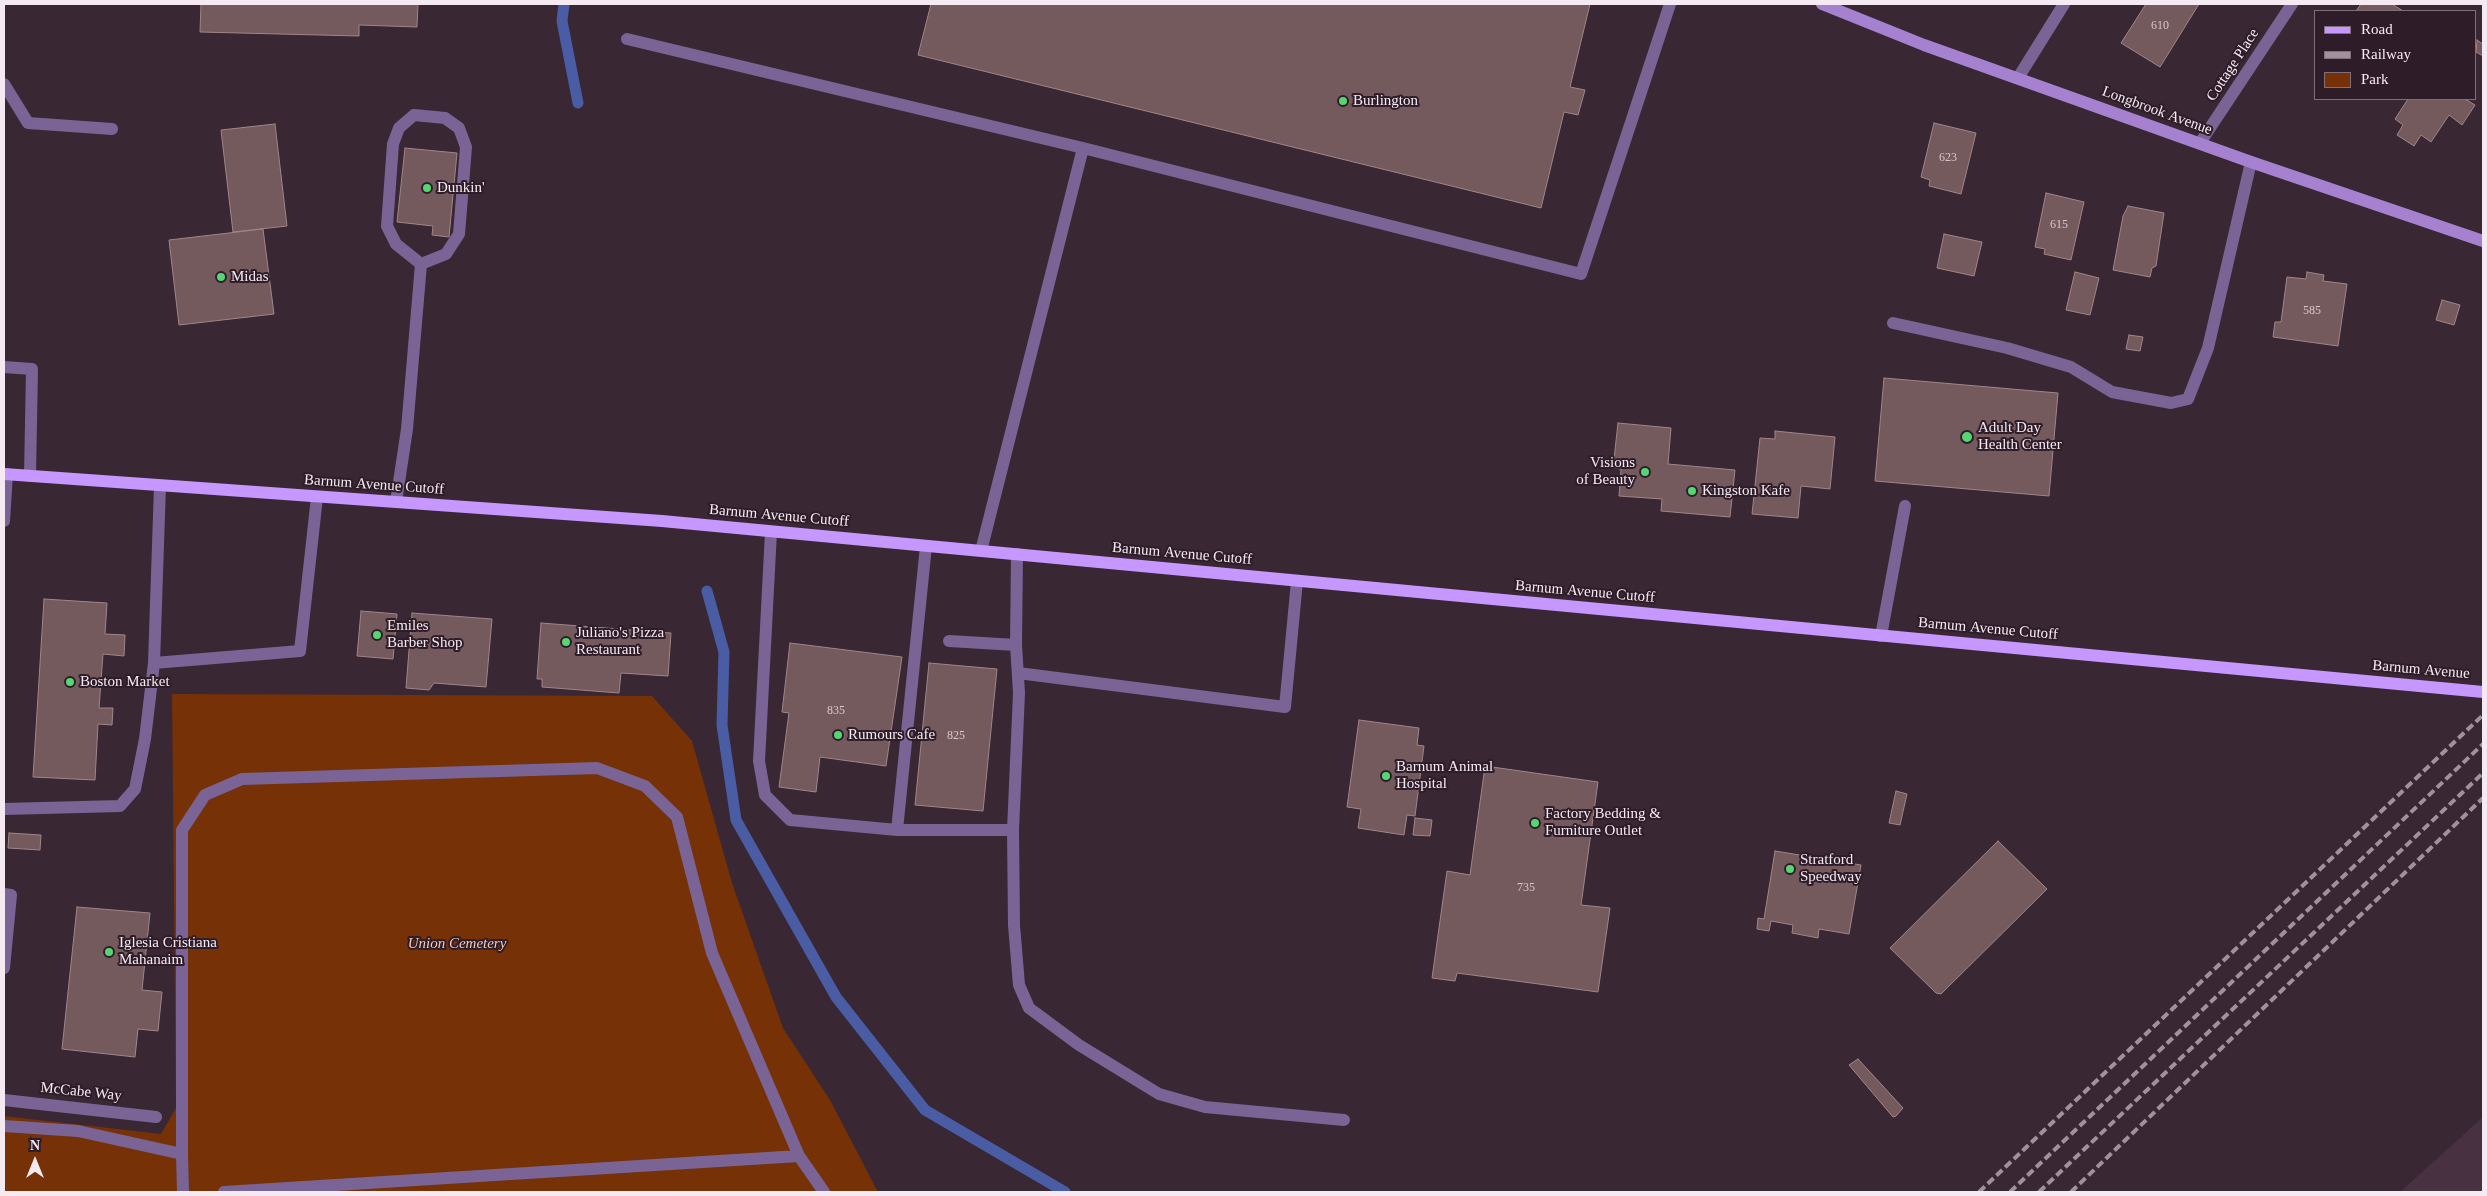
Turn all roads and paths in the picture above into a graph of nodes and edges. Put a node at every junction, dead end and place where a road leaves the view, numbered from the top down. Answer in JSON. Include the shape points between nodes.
{"nodes":[{"id":1,"x":1670,"y":4,"type":"edge"},
{"id":2,"x":1822,"y":4,"type":"edge"},
{"id":3,"x":2064,"y":4,"type":"edge"},
{"id":4,"x":2292,"y":4,"type":"edge"},
{"id":5,"x":628,"y":39,"type":"dead end"},
{"id":6,"x":2018,"y":78,"type":"junction"},
{"id":7,"x":4,"y":84,"type":"edge"},
{"id":8,"x":112,"y":129,"type":"dead end"},
{"id":9,"x":2200,"y":144,"type":"junction"},
{"id":10,"x":1083,"y":148,"type":"junction"},
{"id":11,"x":2251,"y":162,"type":"junction"},
{"id":12,"x":2483,"y":241,"type":"edge"},
{"id":13,"x":421,"y":264,"type":"junction"},
{"id":14,"x":1893,"y":323,"type":"dead end"},
{"id":15,"x":4,"y":367,"type":"edge"},
{"id":16,"x":5,"y":474,"type":"edge"},
{"id":17,"x":30,"y":476,"type":"junction"},
{"id":18,"x":160,"y":486,"type":"junction"},
{"id":19,"x":317,"y":497,"type":"junction"},
{"id":20,"x":396,"y":502,"type":"junction"},
{"id":21,"x":1905,"y":506,"type":"dead end"},
{"id":22,"x":4,"y":521,"type":"edge"},
{"id":23,"x":771,"y":532,"type":"junction"},
{"id":24,"x":926,"y":546,"type":"junction"},
{"id":25,"x":981,"y":551,"type":"junction"},
{"id":26,"x":1017,"y":554,"type":"junction"},
{"id":27,"x":1297,"y":581,"type":"junction"},
{"id":28,"x":1881,"y":636,"type":"junction"},
{"id":29,"x":949,"y":641,"type":"dead end"},
{"id":30,"x":1016,"y":645,"type":"junction"},
{"id":31,"x":154,"y":663,"type":"junction"},
{"id":32,"x":1018,"y":673,"type":"junction"},
{"id":33,"x":2356,"y":680,"type":"joint"},
{"id":34,"x":2483,"y":692,"type":"edge"},
{"id":35,"x":4,"y":809,"type":"edge"},
{"id":36,"x":897,"y":830,"type":"junction"},
{"id":37,"x":1014,"y":830,"type":"junction"},
{"id":38,"x":4,"y":894,"type":"edge"},
{"id":39,"x":4,"y":968,"type":"edge"},
{"id":40,"x":4,"y":1100,"type":"edge"},
{"id":41,"x":156,"y":1117,"type":"dead end"},
{"id":42,"x":1344,"y":1120,"type":"dead end"},
{"id":43,"x":4,"y":1126,"type":"edge"},
{"id":44,"x":182,"y":1154,"type":"junction"},
{"id":45,"x":800,"y":1156,"type":"junction"},
{"id":46,"x":183,"y":1192,"type":"edge"},
{"id":47,"x":224,"y":1192,"type":"edge"},
{"id":48,"x":824,"y":1192,"type":"edge"}],
"edges":[{"from":1,"to":10,"type":"street","via":[[1581,274]]},
{"from":2,"to":6,"type":"street","name":"Longbrook Avenue"},
{"from":3,"to":6,"type":"street"},
{"from":4,"to":9,"type":"street","name":"Cottage Place"},
{"from":5,"to":10,"type":"street"},
{"from":6,"to":9,"type":"street","name":"Longbrook Avenue"},
{"from":7,"to":8,"type":"street","via":[[28,123]]},
{"from":9,"to":11,"type":"street","name":"Longbrook Avenue"},
{"from":10,"to":25,"type":"street"},
{"from":11,"to":12,"type":"street","name":"Longbrook Avenue"},
{"from":11,"to":14,"type":"street","via":[[2208,348],[2188,399],[2171,403],[2112,392],[2071,367],[2007,348]]},
{"from":13,"to":13,"type":"street","via":[[446,254],[459,234],[466,147],[459,128],[445,118],[414,115],[399,128],[393,144],[386,226],[396,244]]},
{"from":13,"to":20,"type":"street","via":[[407,429]]},
{"from":15,"to":17,"type":"street","via":[[32,369]]},
{"from":16,"to":17,"type":"main road","name":"Barnum Avenue Cutoff"},
{"from":16,"to":22,"type":"street"},
{"from":17,"to":18,"type":"main road","name":"Barnum Avenue Cutoff"},
{"from":18,"to":19,"type":"main road","name":"Barnum Avenue Cutoff"},
{"from":18,"to":31,"type":"street"},
{"from":19,"to":20,"type":"main road","name":"Barnum Avenue Cutoff"},
{"from":19,"to":31,"type":"street","via":[[300,651]]},
{"from":20,"to":23,"type":"main road","name":"Barnum Avenue Cutoff"},
{"from":21,"to":28,"type":"street"},
{"from":23,"to":24,"type":"main road","name":"Barnum Avenue Cutoff"},
{"from":23,"to":36,"type":"street","via":[[759,761],[765,794],[790,820]]},
{"from":24,"to":25,"type":"main road","name":"Barnum Avenue Cutoff"},
{"from":24,"to":36,"type":"street"},
{"from":25,"to":26,"type":"main road","name":"Barnum Avenue Cutoff"},
{"from":26,"to":27,"type":"main road","name":"Barnum Avenue Cutoff"},
{"from":26,"to":30,"type":"street"},
{"from":27,"to":28,"type":"main road","name":"Barnum Avenue Cutoff"},
{"from":27,"to":32,"type":"street","via":[[1285,707]]},
{"from":28,"to":33,"type":"main road","name":"Barnum Avenue Cutoff"},
{"from":29,"to":30,"type":"street"},
{"from":30,"to":32,"type":"street"},
{"from":31,"to":35,"type":"street","via":[[135,789],[120,806]]},
{"from":32,"to":37,"type":"street"},
{"from":33,"to":34,"type":"main road","name":"Barnum Avenue"},
{"from":36,"to":37,"type":"street"},
{"from":37,"to":42,"type":"street","via":[[1014,925],[1019,985],[1029,1008],[1079,1045],[1159,1094],[1205,1107]]},
{"from":38,"to":39,"type":"street","via":[[10,895]]},
{"from":40,"to":41,"type":"street","name":"McCabe Way"},
{"from":43,"to":44,"type":"street","via":[[78,1131]]},
{"from":44,"to":45,"type":"street","via":[[182,830],[205,795],[242,779],[597,768],[645,786],[677,817],[712,953]]},
{"from":44,"to":46,"type":"street"},
{"from":45,"to":47,"type":"street"},
{"from":45,"to":48,"type":"street"}]}
